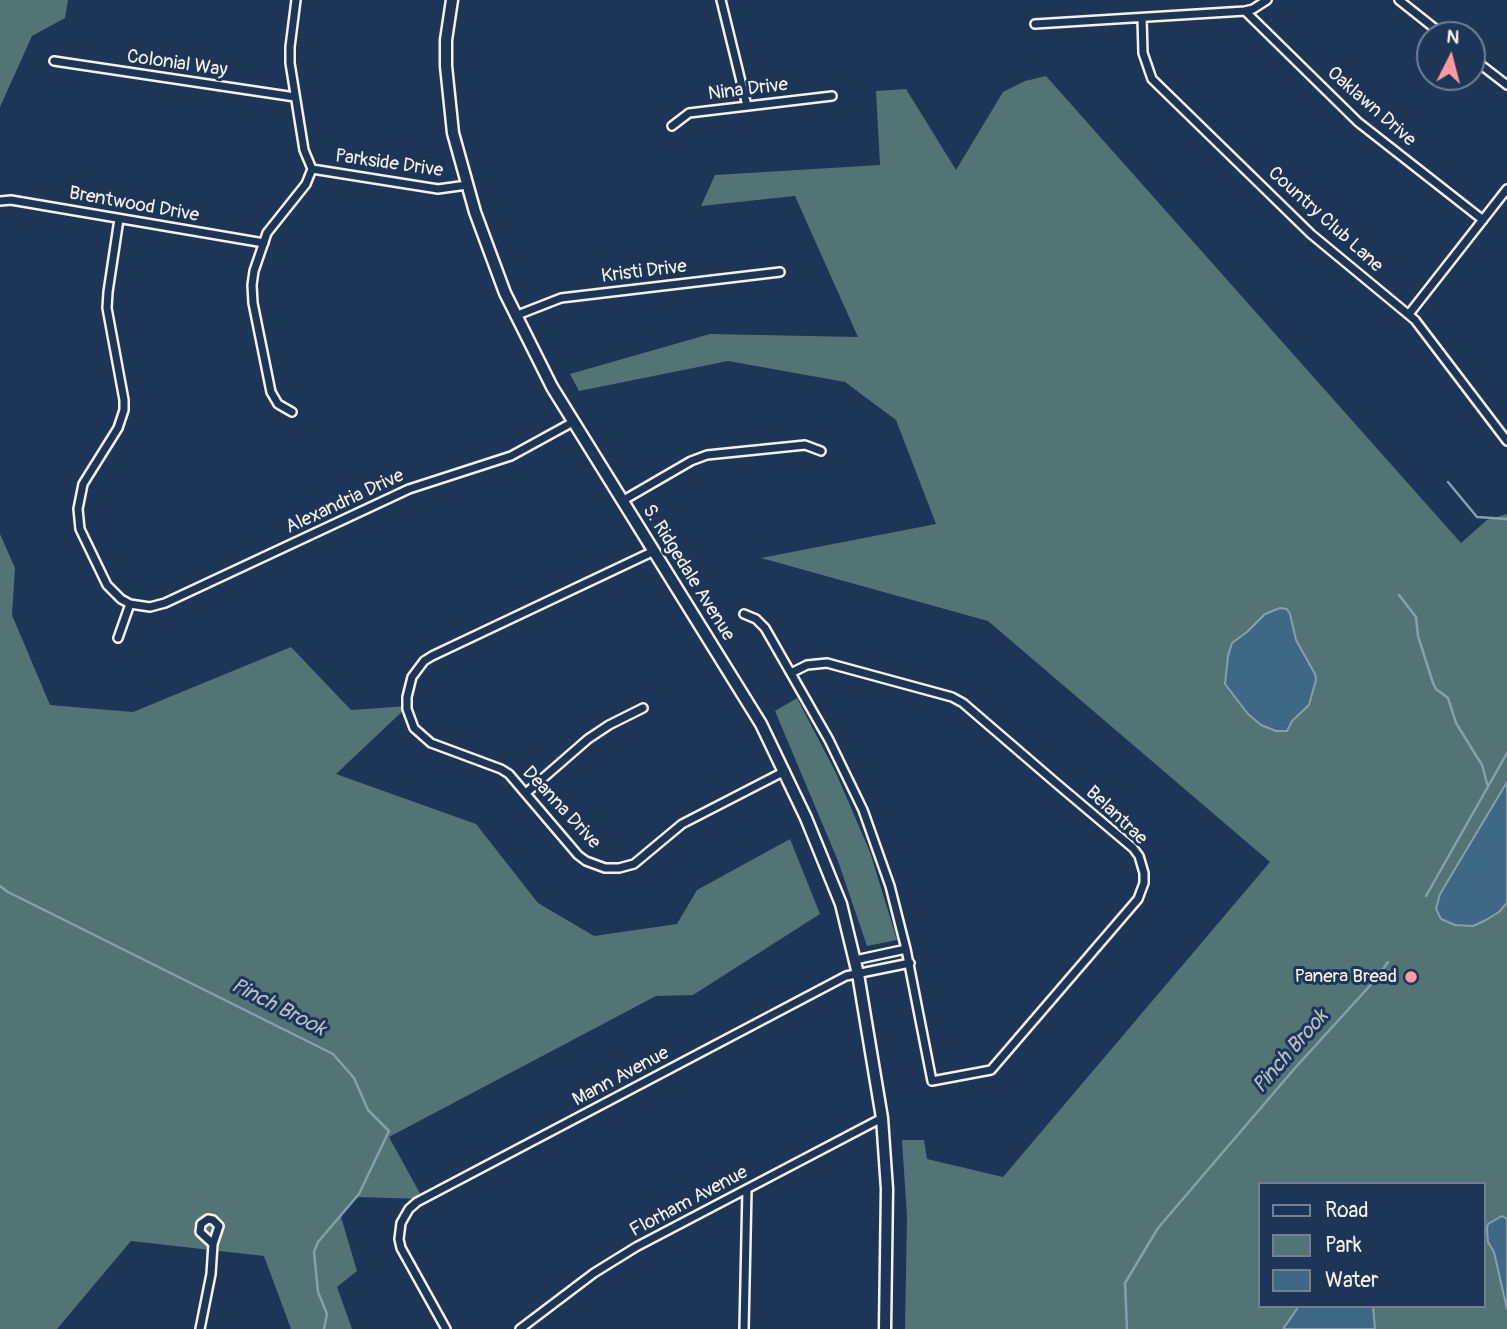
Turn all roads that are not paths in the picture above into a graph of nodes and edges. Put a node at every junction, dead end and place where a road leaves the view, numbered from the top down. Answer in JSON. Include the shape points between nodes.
{"nodes":[{"id":1,"x":296,"y":0,"type":"edge"},
{"id":2,"x":452,"y":0,"type":"edge"},
{"id":3,"x":721,"y":0,"type":"edge"},
{"id":4,"x":1266,"y":0,"type":"edge"},
{"id":5,"x":1399,"y":0,"type":"edge"},
{"id":6,"x":1245,"y":11,"type":"junction"},
{"id":7,"x":1142,"y":18,"type":"junction"},
{"id":8,"x":1425,"y":21,"type":"edge"},
{"id":9,"x":1035,"y":24,"type":"dead end"},
{"id":10,"x":54,"y":61,"type":"dead end"},
{"id":11,"x":1486,"y":69,"type":"edge"},
{"id":12,"x":1507,"y":85,"type":"edge"},
{"id":13,"x":832,"y":96,"type":"dead end"},
{"id":14,"x":295,"y":97,"type":"junction"},
{"id":15,"x":747,"y":106,"type":"junction"},
{"id":16,"x":672,"y":126,"type":"dead end"},
{"id":17,"x":312,"y":169,"type":"junction"},
{"id":18,"x":467,"y":185,"type":"junction"},
{"id":19,"x":1507,"y":189,"type":"edge"},
{"id":20,"x":0,"y":201,"type":"edge"},
{"id":21,"x":119,"y":219,"type":"junction"},
{"id":22,"x":1483,"y":220,"type":"junction"},
{"id":23,"x":264,"y":243,"type":"junction"},
{"id":24,"x":780,"y":272,"type":"dead end"},
{"id":25,"x":1409,"y":314,"type":"junction"},
{"id":26,"x":515,"y":316,"type":"junction"},
{"id":27,"x":292,"y":412,"type":"dead end"},
{"id":28,"x":573,"y":422,"type":"junction"},
{"id":29,"x":1507,"y":441,"type":"edge"},
{"id":30,"x":821,"y":451,"type":"dead end"},
{"id":31,"x":622,"y":501,"type":"junction"},
{"id":32,"x":654,"y":551,"type":"junction"},
{"id":33,"x":130,"y":604,"type":"junction"},
{"id":34,"x":744,"y":614,"type":"dead end"},
{"id":35,"x":118,"y":638,"type":"dead end"},
{"id":36,"x":792,"y":673,"type":"junction"},
{"id":37,"x":643,"y":708,"type":"dead end"},
{"id":38,"x":785,"y":771,"type":"junction"},
{"id":39,"x":526,"y":793,"type":"junction"},
{"id":40,"x":906,"y":949,"type":"junction"},
{"id":41,"x":855,"y":960,"type":"junction"},
{"id":42,"x":910,"y":963,"type":"junction"},
{"id":43,"x":859,"y":974,"type":"junction"},
{"id":44,"x":882,"y":1118,"type":"junction"},
{"id":45,"x":747,"y":1189,"type":"junction"},
{"id":46,"x":214,"y":1244,"type":"dead end"},
{"id":47,"x":200,"y":1329,"type":"edge"},
{"id":48,"x":446,"y":1329,"type":"edge"},
{"id":49,"x":520,"y":1329,"type":"edge"},
{"id":50,"x":744,"y":1329,"type":"edge"},
{"id":51,"x":885,"y":1329,"type":"edge"}],
"edges":[{"from":1,"to":14,"type":"street","name":"Parkside Drive","via":[[290,47]]},
{"from":2,"to":18,"type":"main road","name":"S. Ridgedale Avenue","via":[[446,40],[449,105]]},
{"from":3,"to":15,"type":"street"},
{"from":4,"to":6,"type":"street"},
{"from":5,"to":8,"type":"street"},
{"from":6,"to":7,"type":"street"},
{"from":6,"to":22,"type":"street","name":"Oaklawn Drive","via":[[1358,122]]},
{"from":7,"to":9,"type":"street"},
{"from":7,"to":25,"type":"street","name":"Country Club Lane","via":[[1143,53],[1152,79],[1311,234]]},
{"from":10,"to":14,"type":"street","name":"Colonial Way"},
{"from":11,"to":12,"type":"street"},
{"from":13,"to":15,"type":"street","name":"Nina Drive"},
{"from":14,"to":17,"type":"street","name":"Parkside Drive"},
{"from":15,"to":16,"type":"street","name":"Nina Drive","via":[[689,113]]},
{"from":17,"to":18,"type":"street","name":"Parkside Drive","via":[[438,189]]},
{"from":17,"to":23,"type":"street"},
{"from":18,"to":26,"type":"main road","name":"S. Ridgedale Avenue"},
{"from":19,"to":22,"type":"street"},
{"from":20,"to":21,"type":"street","name":"Brentwood Drive"},
{"from":21,"to":23,"type":"street","name":"Brentwood Drive"},
{"from":21,"to":33,"type":"street","via":[[107,308],[124,410],[83,484],[78,509],[80,529],[107,585]]},
{"from":22,"to":25,"type":"street"},
{"from":23,"to":27,"type":"street","via":[[254,271],[253,303],[271,393]]},
{"from":24,"to":26,"type":"street","name":"Kristi Drive","via":[[561,298]]},
{"from":25,"to":29,"type":"street","name":"Country Club Lane"},
{"from":26,"to":28,"type":"main road","name":"S. Ridgedale Avenue"},
{"from":28,"to":31,"type":"main road","name":"S. Ridgedale Avenue"},
{"from":28,"to":33,"type":"street","name":"Alexandria Drive","via":[[511,456],[409,489],[165,603],[150,607]]},
{"from":30,"to":31,"type":"street","via":[[804,444],[706,455]]},
{"from":31,"to":32,"type":"main road","name":"S. Ridgedale Avenue"},
{"from":32,"to":38,"type":"main road","name":"S. Ridgedale Avenue"},
{"from":32,"to":39,"type":"street","name":"Deanna Drive","via":[[432,656],[412,677],[407,709],[419,734],[431,743],[500,769]]},
{"from":33,"to":35,"type":"street"},
{"from":34,"to":36,"type":"street","name":"Belantrae","via":[[765,628]]},
{"from":36,"to":40,"type":"street","name":"Belantrae","via":[[863,810]]},
{"from":36,"to":42,"type":"street","name":"Belantrae","via":[[807,665],[827,663],[952,697],[1133,848],[1143,866],[1144,883],[1138,899],[992,1070],[932,1082]]},
{"from":37,"to":39,"type":"street","via":[[588,739]]},
{"from":38,"to":39,"type":"street","name":"Deanna Drive","via":[[682,824],[637,862],[619,869],[595,866],[578,855]]},
{"from":38,"to":41,"type":"main road","name":"S. Ridgedale Avenue","via":[[841,904]]},
{"from":40,"to":41,"type":"street"},
{"from":40,"to":42,"type":"street","name":"Belantrae"},
{"from":41,"to":43,"type":"main road","name":"S. Ridgedale Avenue"},
{"from":42,"to":43,"type":"street"},
{"from":43,"to":44,"type":"main road","name":"S. Ridgedale Avenue"},
{"from":43,"to":48,"type":"street","name":"Mann Avenue","via":[[845,977],[417,1202],[403,1217],[401,1248]]},
{"from":44,"to":45,"type":"street","name":"Florham Avenue"},
{"from":44,"to":51,"type":"main road","name":"S. Ridgedale Avenue"},
{"from":45,"to":49,"type":"street","name":"Florham Avenue","via":[[607,1265]]},
{"from":45,"to":50,"type":"street"},
{"from":46,"to":47,"type":"street"}]}
